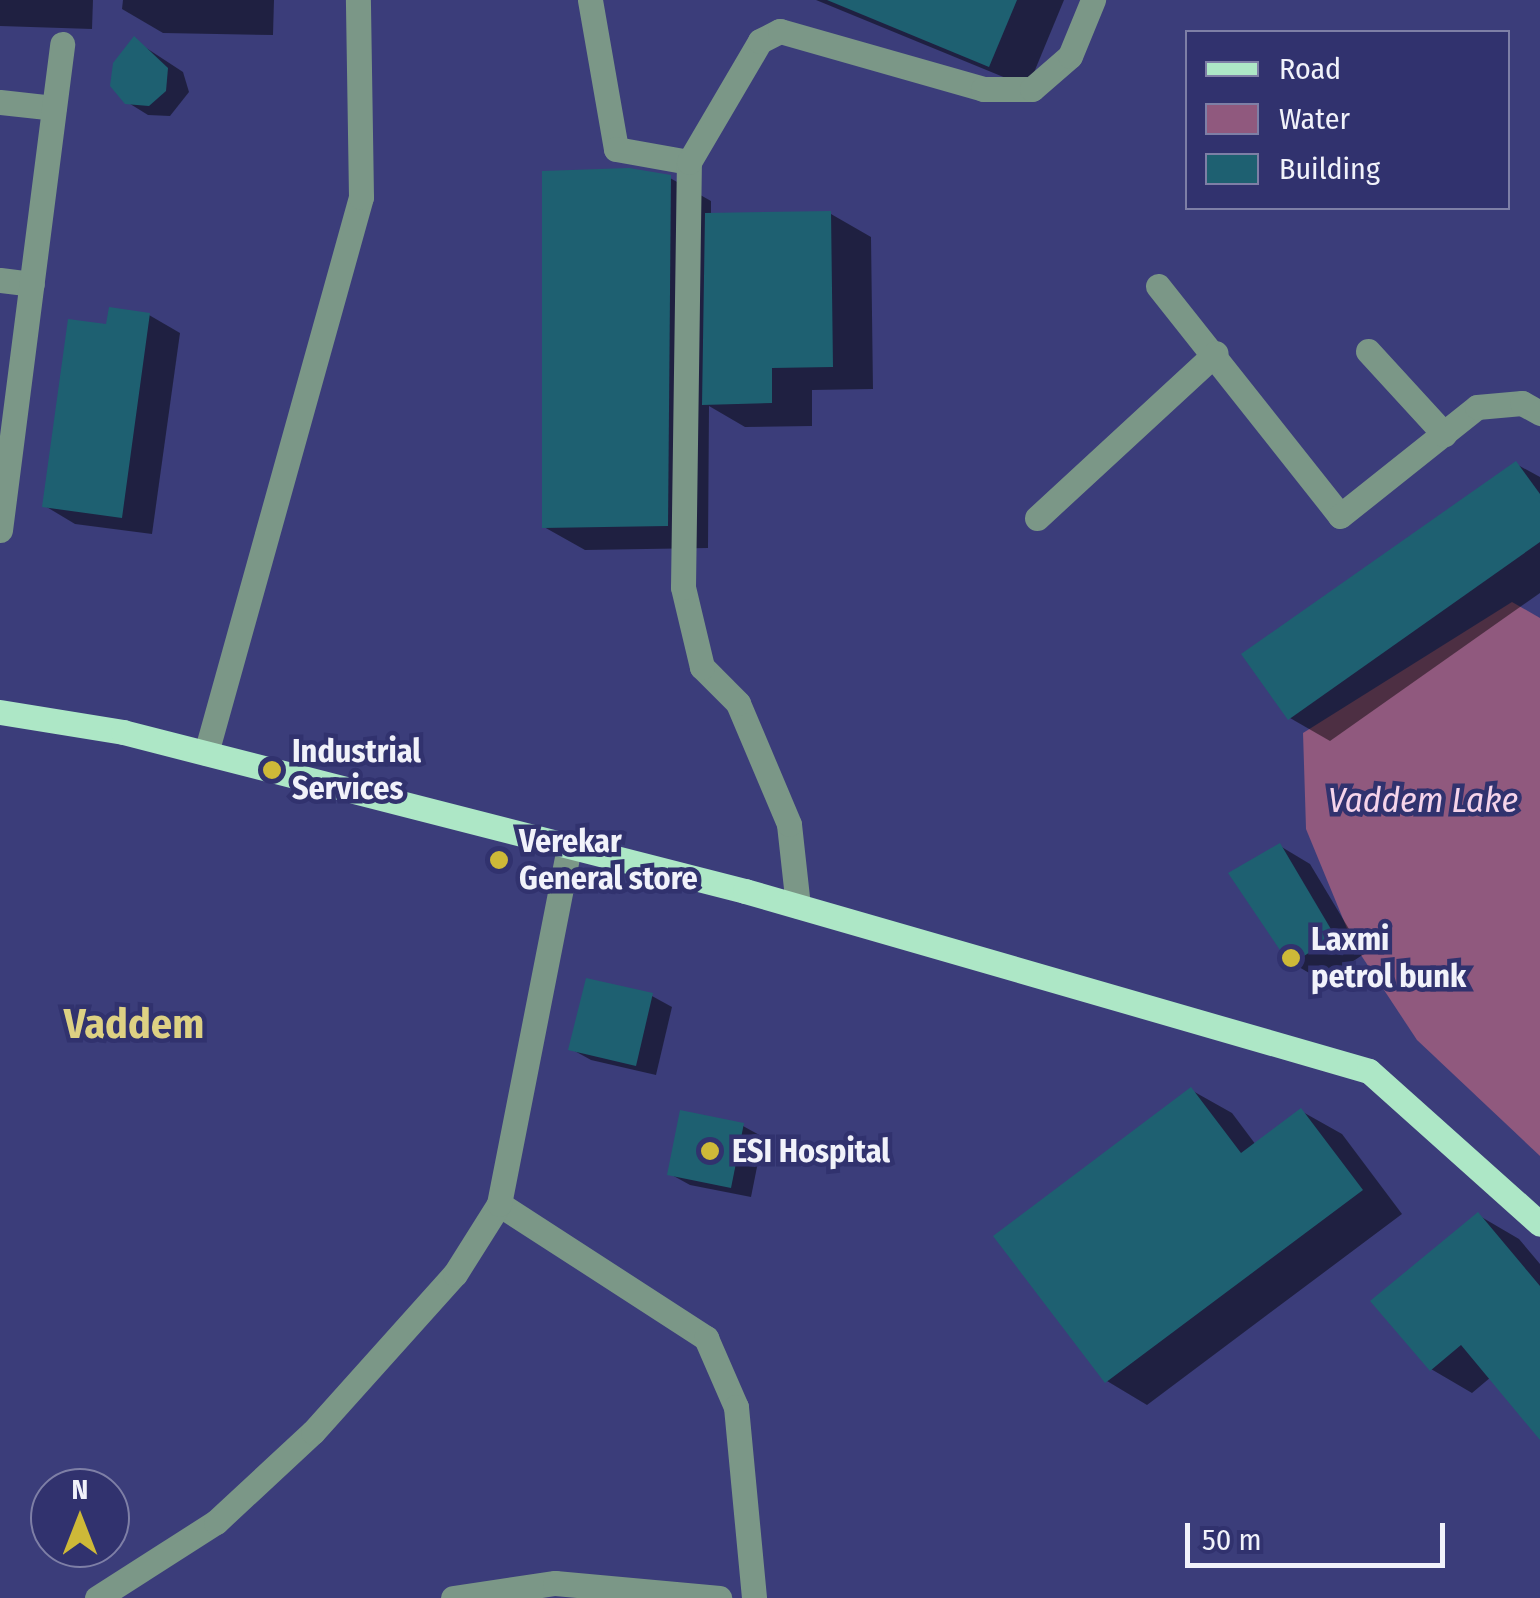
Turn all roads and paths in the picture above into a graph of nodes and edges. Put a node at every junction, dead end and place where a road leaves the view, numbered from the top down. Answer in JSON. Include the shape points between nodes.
{"nodes":[{"id":1,"x":358,"y":0,"type":"edge"},
{"id":2,"x":590,"y":0,"type":"edge"},
{"id":3,"x":1093,"y":0,"type":"edge"},
{"id":4,"x":62,"y":44,"type":"dead end"},
{"id":5,"x":0,"y":102,"type":"edge"},
{"id":6,"x":54,"y":108,"type":"junction"},
{"id":7,"x":689,"y":162,"type":"junction"},
{"id":8,"x":0,"y":280,"type":"edge"},
{"id":9,"x":32,"y":284,"type":"junction"},
{"id":10,"x":1158,"y":286,"type":"dead end"},
{"id":11,"x":1368,"y":351,"type":"dead end"},
{"id":12,"x":1216,"y":353,"type":"junction"},
{"id":13,"x":1540,"y":413,"type":"edge"},
{"id":14,"x":1444,"y":434,"type":"junction"},
{"id":15,"x":1037,"y":518,"type":"dead end"},
{"id":16,"x":0,"y":530,"type":"edge"},
{"id":17,"x":0,"y":712,"type":"edge"},
{"id":18,"x":206,"y":753,"type":"junction"},
{"id":19,"x":570,"y":846,"type":"junction"},
{"id":20,"x":798,"y":906,"type":"junction"},
{"id":21,"x":499,"y":1204,"type":"junction"},
{"id":22,"x":1540,"y":1224,"type":"edge"},
{"id":23,"x":97,"y":1598,"type":"edge"},
{"id":24,"x":453,"y":1598,"type":"edge"},
{"id":25,"x":719,"y":1598,"type":"edge"},
{"id":26,"x":754,"y":1598,"type":"edge"}],
"edges":[{"from":1,"to":18,"type":"street","via":[[362,197]]},
{"from":2,"to":7,"type":"street","via":[[616,149]]},
{"from":3,"to":7,"type":"street","via":[[1070,56],[1032,89],[982,89],[780,31],[760,41]]},
{"from":4,"to":6,"type":"street"},
{"from":5,"to":6,"type":"street"},
{"from":6,"to":9,"type":"street"},
{"from":7,"to":20,"type":"street","via":[[683,587],[702,667],[738,703],[788,824]]},
{"from":8,"to":9,"type":"street"},
{"from":9,"to":16,"type":"street"},
{"from":10,"to":12,"type":"street"},
{"from":11,"to":14,"type":"street"},
{"from":12,"to":14,"type":"street","via":[[1340,516]]},
{"from":12,"to":15,"type":"street"},
{"from":13,"to":14,"type":"street","via":[[1522,404],[1478,407]]},
{"from":17,"to":18,"type":"main road"},
{"from":18,"to":19,"type":"main road"},
{"from":19,"to":20,"type":"main road"},
{"from":19,"to":21,"type":"street"},
{"from":20,"to":22,"type":"main road","via":[[1369,1072]]},
{"from":21,"to":23,"type":"street","via":[[454,1274],[313,1432],[216,1522]]},
{"from":21,"to":26,"type":"street","via":[[706,1338],[736,1407]]},
{"from":24,"to":25,"type":"street","via":[[556,1583]]}]}
